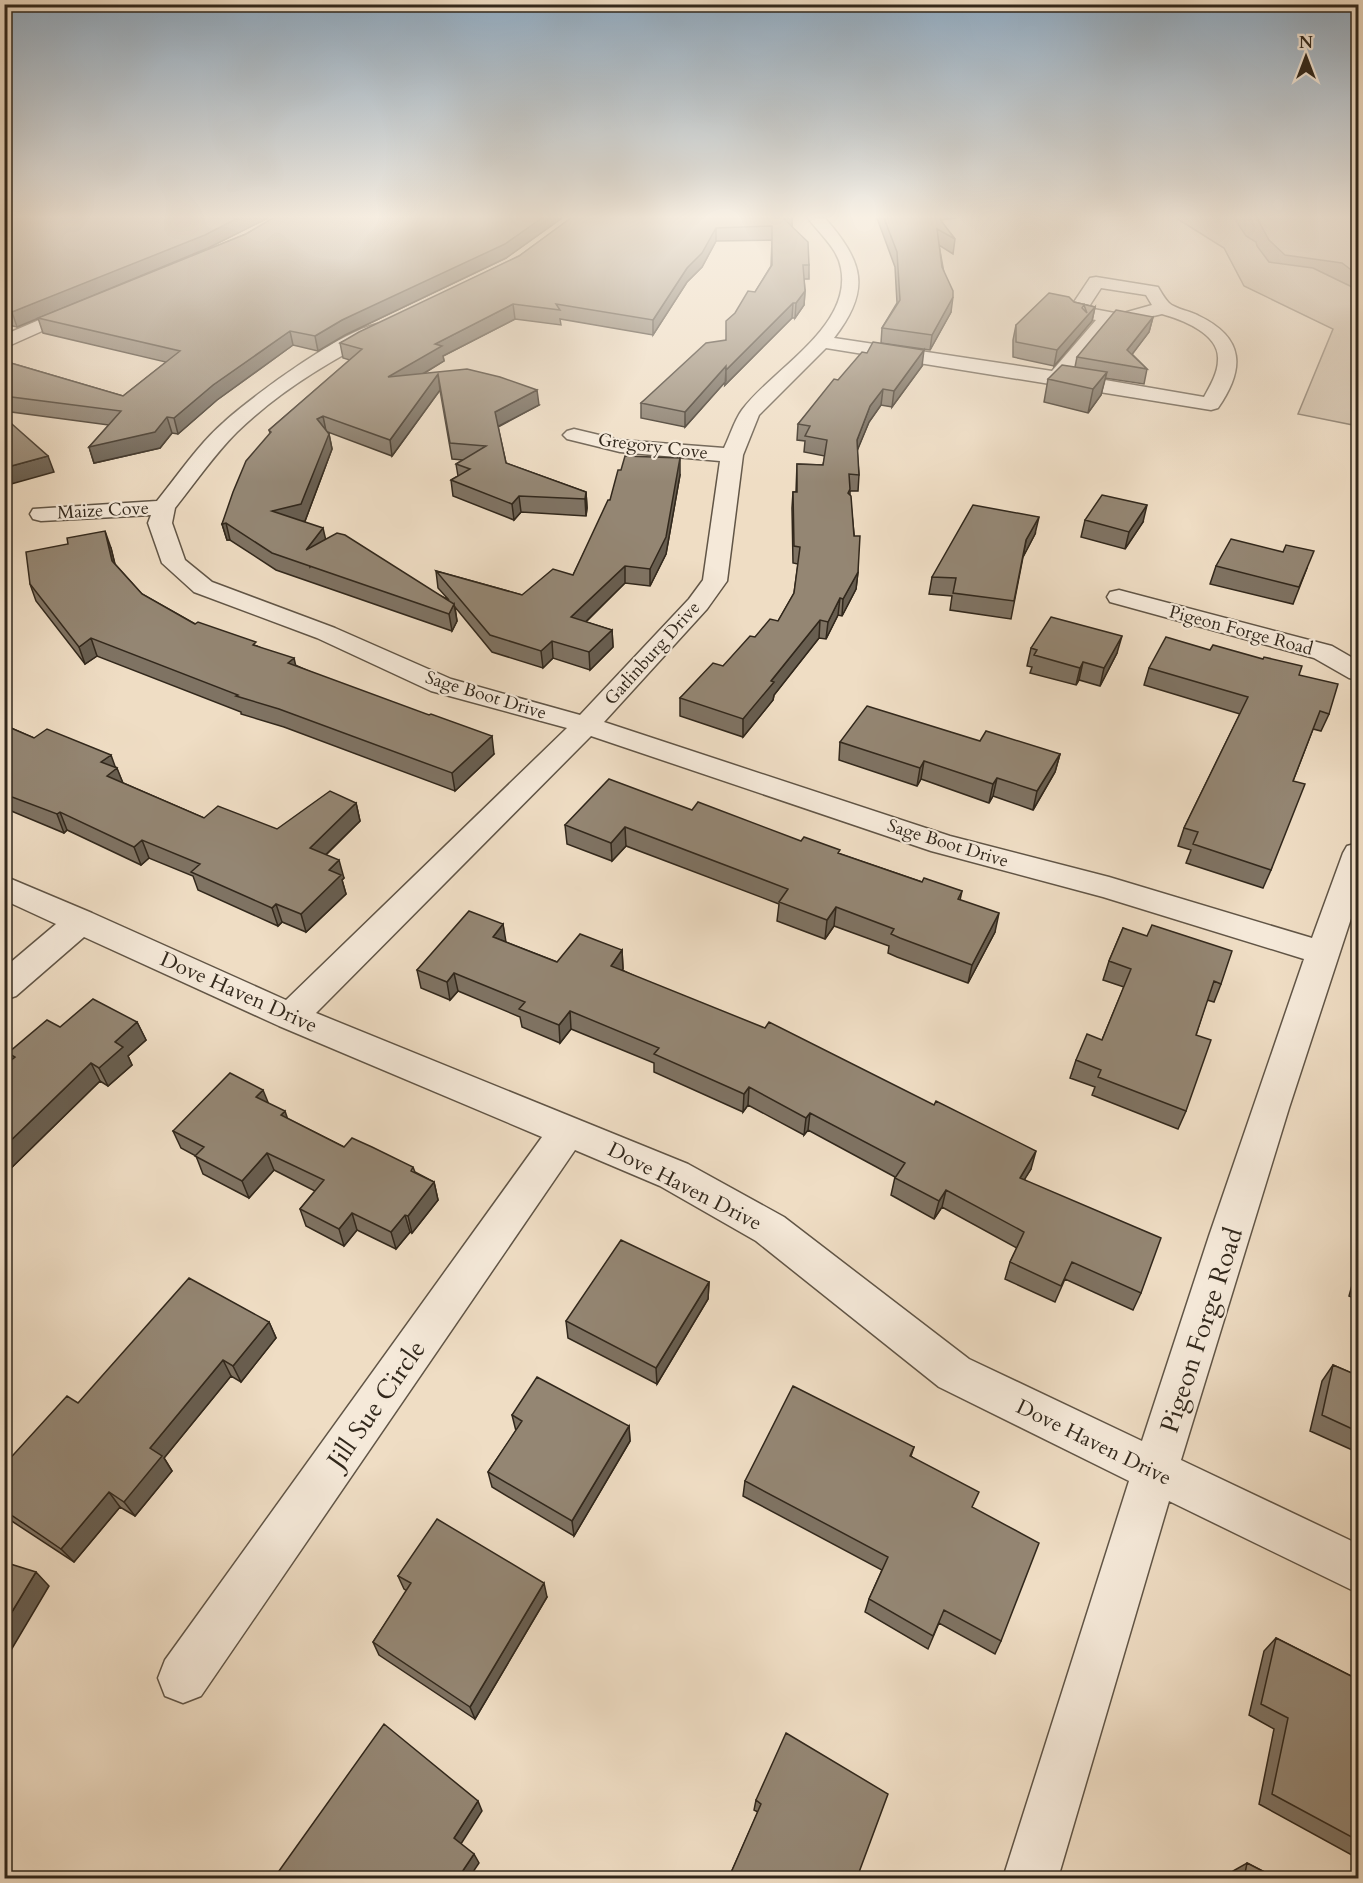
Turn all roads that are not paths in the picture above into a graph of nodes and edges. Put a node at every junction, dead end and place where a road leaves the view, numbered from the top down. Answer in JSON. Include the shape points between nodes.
{"nodes":[{"id":1,"x":84,"y":306,"type":"edge"},
{"id":2,"x":844,"y":306,"type":"edge"},
{"id":3,"x":1080,"y":306,"type":"edge"},
{"id":4,"x":1163,"y":308,"type":"joint"},
{"id":5,"x":405,"y":316,"type":"edge"},
{"id":6,"x":1108,"y":317,"type":"junction"},
{"id":7,"x":4,"y":342,"type":"edge"},
{"id":8,"x":822,"y":342,"type":"junction"},
{"id":9,"x":1058,"y":376,"type":"junction"},
{"id":10,"x":574,"y":435,"type":"dead end"},
{"id":11,"x":732,"y":455,"type":"junction"},
{"id":12,"x":164,"y":507,"type":"junction"},
{"id":13,"x":41,"y":514,"type":"dead end"},
{"id":14,"x":1119,"y":597,"type":"dead end"},
{"id":15,"x":1359,"y":672,"type":"edge"},
{"id":16,"x":586,"y":725,"type":"junction"},
{"id":17,"x":1359,"y":853,"type":"edge"},
{"id":18,"x":4,"y":887,"type":"edge"},
{"id":19,"x":81,"y":921,"type":"junction"},
{"id":20,"x":1323,"y":952,"type":"junction"},
{"id":21,"x":4,"y":987,"type":"edge"},
{"id":22,"x":291,"y":1017,"type":"junction"},
{"id":23,"x":568,"y":1130,"type":"junction"},
{"id":24,"x":1155,"y":1471,"type":"junction"},
{"id":25,"x":1359,"y":1569,"type":"edge"},
{"id":26,"x":183,"y":1678,"type":"dead end"},
{"id":27,"x":1031,"y":1878,"type":"edge"}],
"edges":[{"from":1,"to":7,"type":"street"},
{"from":2,"to":8,"type":"street","name":"Gatlinburg Drive","via":[[839,320]]},
{"from":3,"to":6,"type":"street","via":[[1077,311]]},
{"from":4,"to":6,"type":"street","via":[[1120,319]]},
{"from":4,"to":9,"type":"street","via":[[1186,315],[1224,344],[1228,359],[1211,404]]},
{"from":5,"to":12,"type":"street","via":[[353,341],[286,382],[229,428]]},
{"from":6,"to":9,"type":"street"},
{"from":8,"to":9,"type":"street","via":[[946,363]]},
{"from":8,"to":11,"type":"street","name":"Gatlinburg Drive","via":[[750,413]]},
{"from":10,"to":11,"type":"street","name":"Gregory Cove","via":[[620,446]]},
{"from":11,"to":16,"type":"street","name":"Gatlinburg Drive","via":[[715,581]]},
{"from":12,"to":13,"type":"street","name":"Maize Cove"},
{"from":12,"to":16,"type":"street","name":"Sage Boot Drive","via":[[160,523],[174,563],[203,587],[326,633],[441,685]]},
{"from":14,"to":15,"type":"street","name":"Pigeon Forge Road","via":[[1323,652]]},
{"from":16,"to":20,"type":"street","name":"Sage Boot Drive","via":[[942,844],[1109,888]]},
{"from":16,"to":22,"type":"street","name":"Gatlinburg Drive"},
{"from":17,"to":20,"type":"street","name":"Pigeon Forge Road"},
{"from":18,"to":19,"type":"street","name":"Dove Haven Drive"},
{"from":19,"to":21,"type":"street"},
{"from":19,"to":22,"type":"street","name":"Dove Haven Drive"},
{"from":20,"to":24,"type":"street","name":"Pigeon Forge Road"},
{"from":22,"to":23,"type":"street","name":"Dove Haven Drive"},
{"from":23,"to":24,"type":"street","name":"Dove Haven Drive","via":[[674,1175],[770,1229],[954,1373]]},
{"from":23,"to":26,"type":"street","name":"Jill Sue Circle"},
{"from":24,"to":25,"type":"street","name":"Dove Haven Drive"},
{"from":24,"to":27,"type":"street","name":"Pigeon Forge Road"}]}
